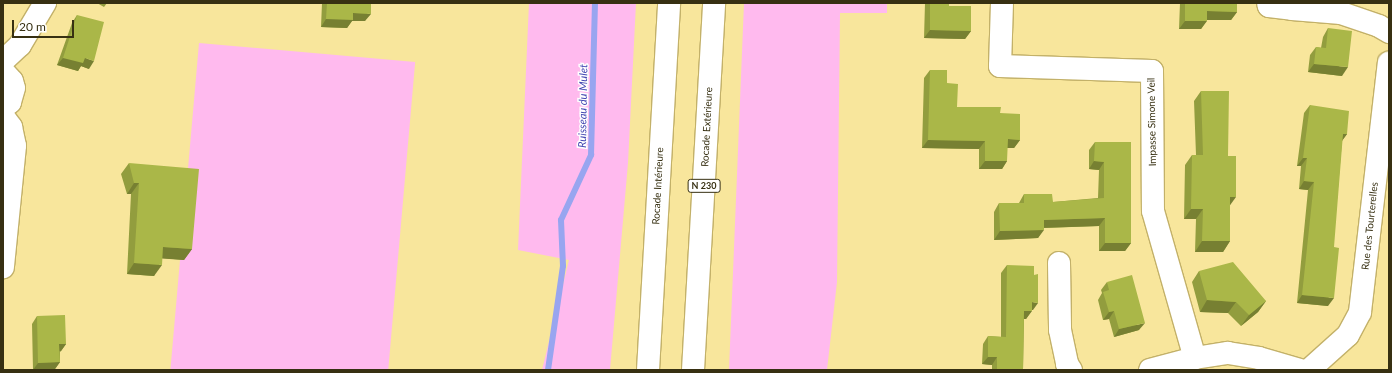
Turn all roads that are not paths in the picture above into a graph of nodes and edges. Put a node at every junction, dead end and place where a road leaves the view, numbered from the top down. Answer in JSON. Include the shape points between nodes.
{"nodes":[{"id":1,"x":46,"y":3,"type":"edge"},
{"id":2,"x":669,"y":3,"type":"edge"},
{"id":3,"x":714,"y":3,"type":"edge"},
{"id":4,"x":1002,"y":3,"type":"edge"},
{"id":5,"x":1268,"y":3,"type":"edge"},
{"id":6,"x":1389,"y":32,"type":"edge"},
{"id":7,"x":3,"y":61,"type":"edge"},
{"id":8,"x":1389,"y":63,"type":"edge"},
{"id":9,"x":3,"y":71,"type":"edge"},
{"id":10,"x":3,"y":108,"type":"edge"},
{"id":11,"x":3,"y":116,"type":"edge"},
{"id":12,"x":8,"y":167,"type":"edge"},
{"id":13,"x":1059,"y":263,"type":"dead end"},
{"id":14,"x":3,"y":267,"type":"edge"},
{"id":15,"x":1195,"y":358,"type":"junction"},
{"id":16,"x":648,"y":370,"type":"edge"},
{"id":17,"x":693,"y":370,"type":"edge"},
{"id":18,"x":1071,"y":370,"type":"edge"},
{"id":19,"x":1150,"y":370,"type":"edge"},
{"id":20,"x":1300,"y":370,"type":"edge"},
{"id":21,"x":1308,"y":370,"type":"edge"}],
"edges":[{"from":1,"to":7,"type":"main road","via":[[20,45]]},
{"from":2,"to":16,"type":"main road","name":"Rocade Intérieure"},
{"from":3,"to":17,"type":"main road","name":"Rocade Extérieure","number":"N 230"},
{"from":4,"to":15,"type":"main road","name":"Impasse Simone Veil","via":[[1000,66],[1152,71],[1153,211]]},
{"from":5,"to":6,"type":"main road","via":[[1269,6],[1341,13]]},
{"from":8,"to":21,"type":"main road","name":"Rue des Tourterelles","via":[[1360,312],[1348,335]]},
{"from":9,"to":10,"type":"main road","via":[[12,81],[14,88],[10,102]]},
{"from":11,"to":12,"type":"main road","via":[[11,127],[15,146]]},
{"from":12,"to":14,"type":"main road"},
{"from":13,"to":18,"type":"main road","via":[[1060,330],[1067,364]]},
{"from":15,"to":19,"type":"main road"},
{"from":15,"to":20,"type":"main road","via":[[1228,353],[1259,358]]}]}
